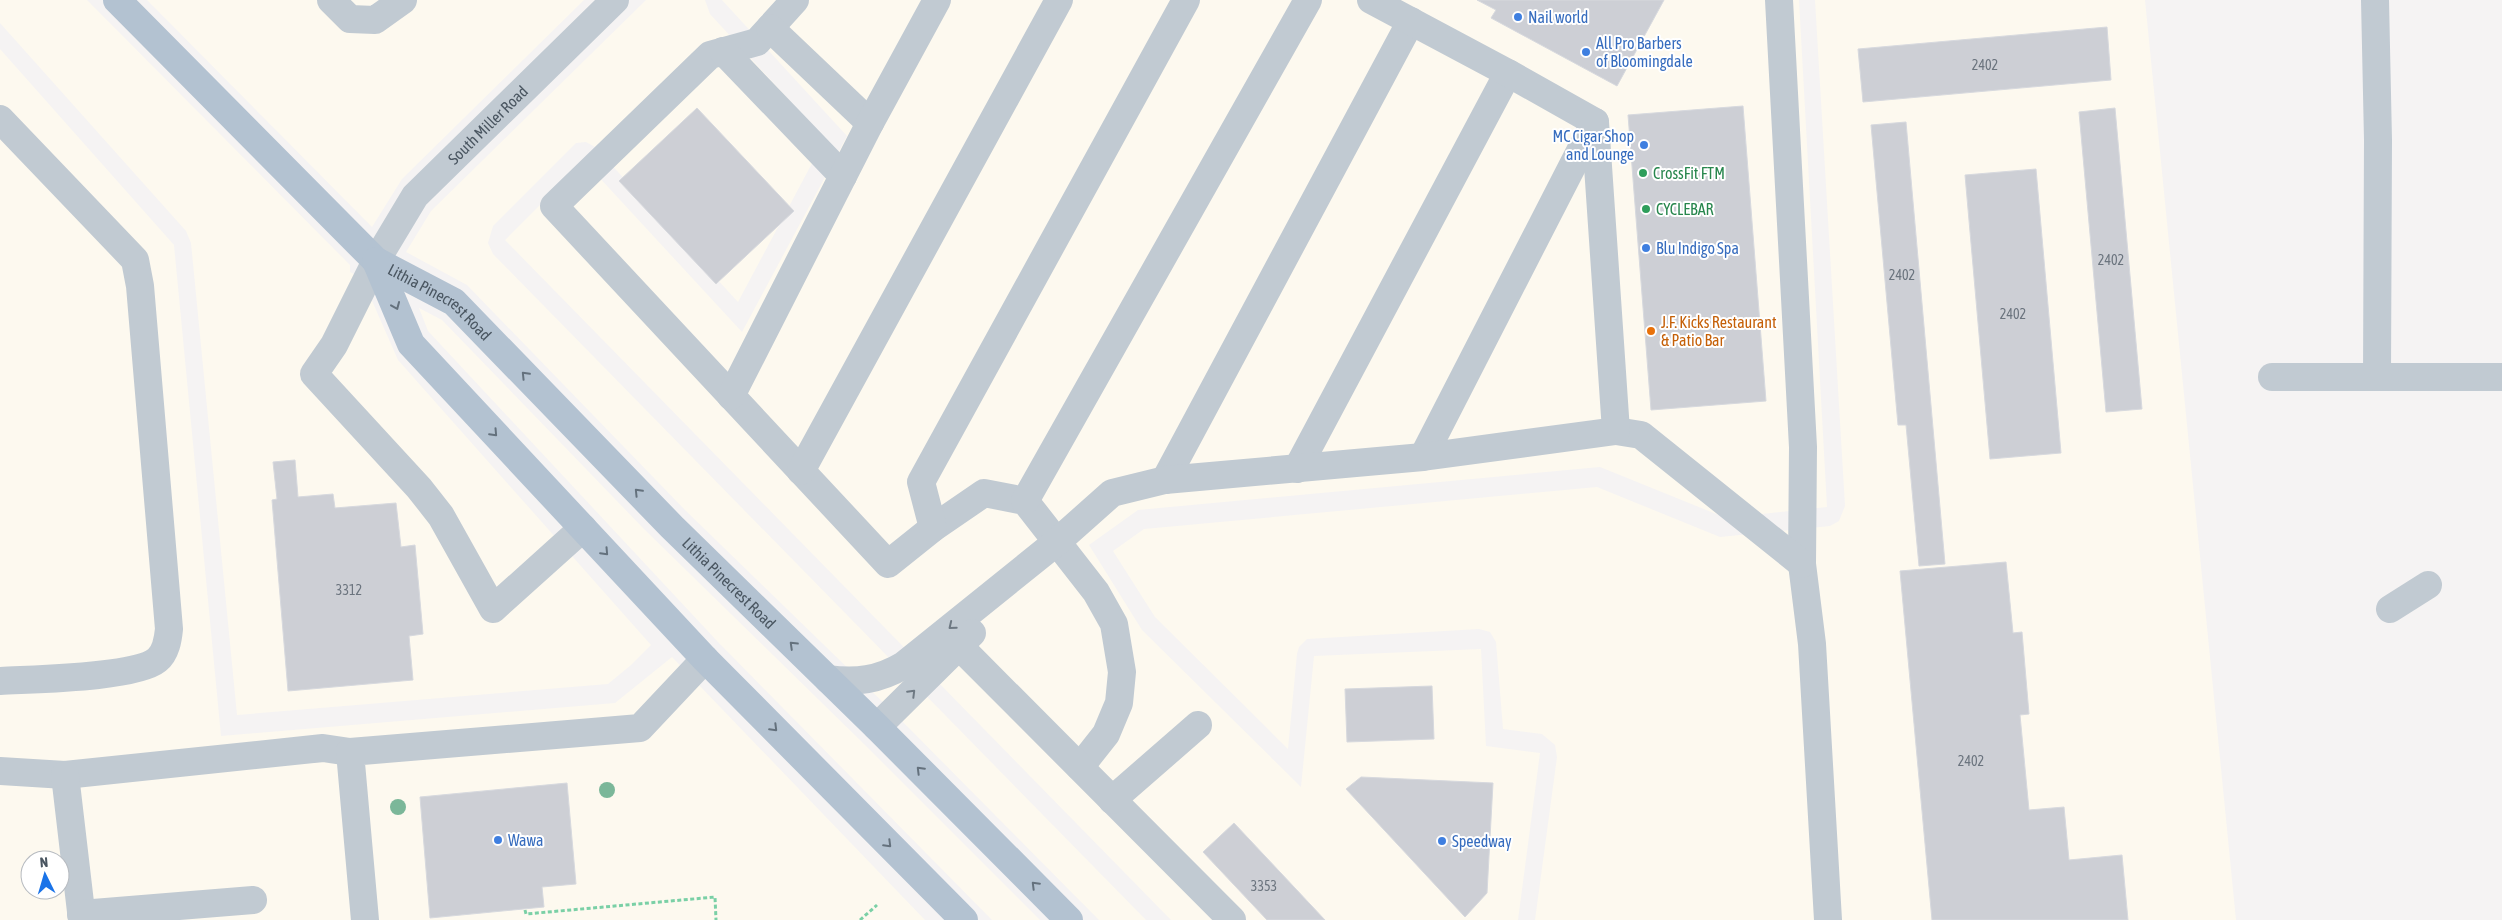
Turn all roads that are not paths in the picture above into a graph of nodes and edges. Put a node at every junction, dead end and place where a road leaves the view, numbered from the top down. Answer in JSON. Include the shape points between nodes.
{"nodes":[{"id":1,"x":117,"y":0,"type":"edge"},
{"id":2,"x":330,"y":0,"type":"edge"},
{"id":3,"x":403,"y":0,"type":"edge"},
{"id":4,"x":615,"y":0,"type":"edge"},
{"id":5,"x":795,"y":0,"type":"edge"},
{"id":6,"x":937,"y":0,"type":"edge"},
{"id":7,"x":1058,"y":0,"type":"edge"},
{"id":8,"x":1186,"y":0,"type":"edge"},
{"id":9,"x":1308,"y":0,"type":"edge"},
{"id":10,"x":1371,"y":0,"type":"edge"},
{"id":11,"x":1779,"y":0,"type":"edge"},
{"id":12,"x":2375,"y":0,"type":"edge"},
{"id":13,"x":1411,"y":22,"type":"junction"},
{"id":14,"x":770,"y":28,"type":"junction"},
{"id":15,"x":723,"y":51,"type":"junction"},
{"id":16,"x":1508,"y":73,"type":"junction"},
{"id":17,"x":0,"y":119,"type":"edge"},
{"id":18,"x":1595,"y":122,"type":"junction"},
{"id":19,"x":870,"y":123,"type":"junction"},
{"id":20,"x":843,"y":176,"type":"junction"},
{"id":21,"x":376,"y":261,"type":"junction"},
{"id":22,"x":2272,"y":377,"type":"dead end"},
{"id":23,"x":2376,"y":377,"type":"junction"},
{"id":24,"x":2502,"y":377,"type":"edge"},
{"id":25,"x":731,"y":396,"type":"junction"},
{"id":26,"x":1616,"y":431,"type":"junction"},
{"id":27,"x":1424,"y":457,"type":"junction"},
{"id":28,"x":1297,"y":469,"type":"junction"},
{"id":29,"x":801,"y":471,"type":"junction"},
{"id":30,"x":1165,"y":480,"type":"junction"},
{"id":31,"x":1025,"y":501,"type":"junction"},
{"id":32,"x":583,"y":528,"type":"junction"},
{"id":33,"x":933,"y":528,"type":"junction"},
{"id":34,"x":1058,"y":541,"type":"junction"},
{"id":35,"x":1802,"y":564,"type":"junction"},
{"id":36,"x":2428,"y":585,"type":"dead end"},
{"id":37,"x":2390,"y":609,"type":"dead end"},
{"id":38,"x":959,"y":646,"type":"junction"},
{"id":39,"x":705,"y":659,"type":"junction"},
{"id":40,"x":828,"y":679,"type":"junction"},
{"id":41,"x":0,"y":681,"type":"edge"},
{"id":42,"x":1198,"y":725,"type":"dead end"},
{"id":43,"x":877,"y":727,"type":"junction"},
{"id":44,"x":350,"y":752,"type":"junction"},
{"id":45,"x":1080,"y":767,"type":"junction"},
{"id":46,"x":0,"y":771,"type":"edge"},
{"id":47,"x":65,"y":775,"type":"junction"},
{"id":48,"x":1112,"y":800,"type":"junction"},
{"id":49,"x":253,"y":900,"type":"dead end"},
{"id":50,"x":82,"y":917,"type":"edge"},
{"id":51,"x":956,"y":917,"type":"edge"},
{"id":52,"x":365,"y":920,"type":"edge"},
{"id":53,"x":1070,"y":920,"type":"edge"},
{"id":54,"x":1232,"y":920,"type":"edge"},
{"id":55,"x":1828,"y":920,"type":"edge"}],
"edges":[{"from":1,"to":21,"type":"main road","name":"Lithia Pinecrest Road"},
{"from":2,"to":3,"type":"street","via":[[350,19],[375,20]]},
{"from":4,"to":21,"type":"street","name":"South Miller Road","via":[[415,196]]},
{"from":5,"to":14,"type":"street"},
{"from":6,"to":19,"type":"street"},
{"from":7,"to":29,"type":"street"},
{"from":8,"to":33,"type":"street","via":[[920,482]]},
{"from":9,"to":31,"type":"street"},
{"from":10,"to":13,"type":"street"},
{"from":11,"to":35,"type":"street","via":[[1803,447]]},
{"from":12,"to":23,"type":"street","via":[[2378,140]]},
{"from":13,"to":16,"type":"street"},
{"from":13,"to":30,"type":"street"},
{"from":14,"to":15,"type":"street","via":[[758,42]]},
{"from":14,"to":19,"type":"street"},
{"from":15,"to":20,"type":"street"},
{"from":15,"to":25,"type":"street","via":[[710,55],[554,206]]},
{"from":16,"to":18,"type":"street"},
{"from":16,"to":28,"type":"street"},
{"from":17,"to":41,"type":"street","via":[[135,260],[140,286],[169,628],[167,644],[158,660],[137,670]]},
{"from":18,"to":26,"type":"street"},
{"from":18,"to":27,"type":"street"},
{"from":19,"to":20,"type":"street"},
{"from":20,"to":25,"type":"street"},
{"from":21,"to":32,"type":"main road","name":"Lithia Pinecrest Road","one_way":true,"via":[[411,344]]},
{"from":21,"to":32,"type":"street","name":"South Miller Road","via":[[334,345],[314,374],[442,516],[493,609]]},
{"from":40,"to":21,"type":"main road","name":"Lithia Pinecrest Road","one_way":true,"via":[[672,527],[454,302]]},
{"from":22,"to":23,"type":"street"},
{"from":23,"to":24,"type":"street"},
{"from":25,"to":29,"type":"street"},
{"from":26,"to":27,"type":"street"},
{"from":26,"to":35,"type":"street","via":[[1641,435]]},
{"from":27,"to":28,"type":"street"},
{"from":28,"to":30,"type":"street"},
{"from":29,"to":33,"type":"street","via":[[888,564]]},
{"from":30,"to":34,"type":"street","via":[[1112,494]]},
{"from":31,"to":33,"type":"street","via":[[984,493]]},
{"from":31,"to":34,"type":"street"},
{"from":32,"to":39,"type":"main road","name":"Lithia Pinecrest Road","one_way":true},
{"from":34,"to":38,"type":"street"},
{"from":34,"to":40,"type":"street","one_way":true,"via":[[904,665],[868,680]]},
{"from":34,"to":45,"type":"street","via":[[1096,592],[1114,624],[1122,672],[1114,719]]},
{"from":35,"to":55,"type":"street","via":[[1812,644]]},
{"from":36,"to":37,"type":"street"},
{"from":43,"to":38,"type":"street","one_way":true},
{"from":38,"to":45,"type":"street"},
{"from":39,"to":44,"type":"street","via":[[640,728]]},
{"from":39,"to":51,"type":"main road","name":"Lithia Pinecrest Road","one_way":true},
{"from":40,"to":43,"type":"main road","name":"Lithia Pinecrest Road"},
{"from":42,"to":48,"type":"street"},
{"from":53,"to":43,"type":"main road","name":"Lithia Pinecrest Road","one_way":true},
{"from":44,"to":47,"type":"street","via":[[323,748]]},
{"from":44,"to":52,"type":"street"},
{"from":45,"to":48,"type":"street"},
{"from":46,"to":47,"type":"street"},
{"from":47,"to":50,"type":"street"},
{"from":48,"to":54,"type":"street"},
{"from":49,"to":50,"type":"street"}]}
